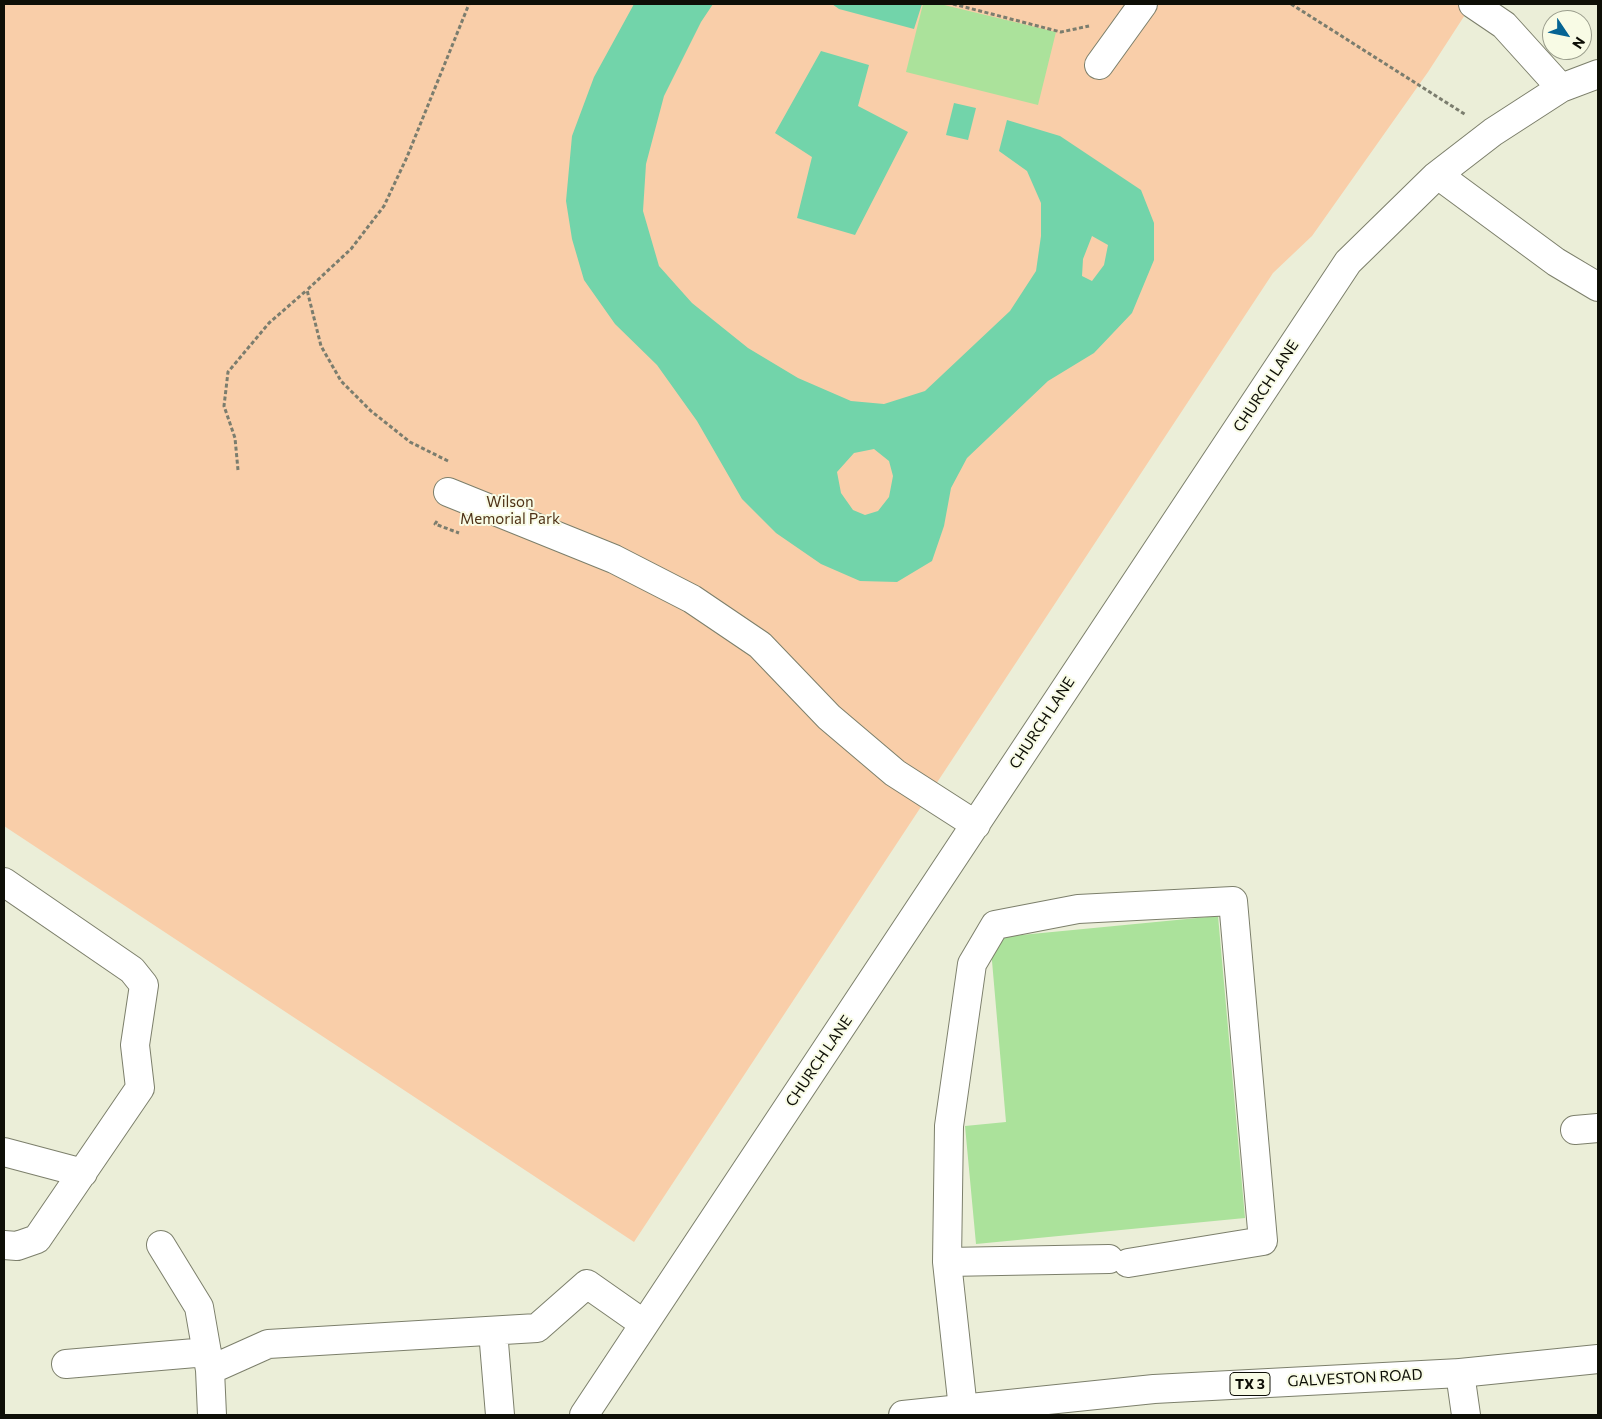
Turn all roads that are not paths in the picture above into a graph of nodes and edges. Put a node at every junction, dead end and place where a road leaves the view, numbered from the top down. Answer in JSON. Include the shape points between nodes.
{"nodes":[{"id":1,"x":1143,"y":4,"type":"edge"},
{"id":2,"x":1474,"y":4,"type":"edge"},
{"id":3,"x":1099,"y":65,"type":"dead end"},
{"id":4,"x":1598,"y":74,"type":"edge"},
{"id":5,"x":1561,"y":88,"type":"junction"},
{"id":6,"x":1438,"y":175,"type":"junction"},
{"id":7,"x":1598,"y":287,"type":"edge"},
{"id":8,"x":448,"y":492,"type":"road end"},
{"id":9,"x":976,"y":824,"type":"junction"},
{"id":10,"x":4,"y":882,"type":"edge"},
{"id":11,"x":4,"y":1152,"type":"edge"},
{"id":12,"x":83,"y":1173,"type":"junction"},
{"id":13,"x":4,"y":1245,"type":"edge"},
{"id":14,"x":160,"y":1245,"type":"dead end"},
{"id":15,"x":947,"y":1262,"type":"junction"},
{"id":16,"x":644,"y":1324,"type":"junction"},
{"id":17,"x":493,"y":1331,"type":"junction"},
{"id":18,"x":1598,"y":1359,"type":"edge"},
{"id":19,"x":208,"y":1361,"type":"junction"},
{"id":20,"x":66,"y":1364,"type":"dead end"},
{"id":21,"x":1460,"y":1373,"type":"junction"},
{"id":22,"x":963,"y":1409,"type":"junction"},
{"id":23,"x":212,"y":1415,"type":"edge"},
{"id":24,"x":500,"y":1415,"type":"edge"},
{"id":25,"x":584,"y":1415,"type":"edge"},
{"id":26,"x":903,"y":1415,"type":"edge"},
{"id":27,"x":1466,"y":1415,"type":"edge"}],
"edges":[{"from":1,"to":3,"type":"street"},
{"from":2,"to":5,"type":"street","via":[[1504,25]]},
{"from":4,"to":5,"type":"street","name":"CHURCH LANE"},
{"from":5,"to":6,"type":"street","name":"CHURCH LANE","via":[[1493,132]]},
{"from":6,"to":7,"type":"street","via":[[1556,262]]},
{"from":6,"to":9,"type":"street","name":"CHURCH LANE","via":[[1348,262]]},
{"from":8,"to":9,"type":"street","via":[[614,559],[692,599],[760,646],[828,717],[895,774]]},
{"from":9,"to":16,"type":"street","name":"CHURCH LANE"},
{"from":10,"to":12,"type":"street","via":[[132,970],[144,985],[135,1045],[140,1088]]},
{"from":11,"to":12,"type":"street"},
{"from":12,"to":13,"type":"street","via":[[37,1239],[17,1246]]},
{"from":14,"to":19,"type":"street","via":[[198,1307]]},
{"from":15,"to":15,"type":"street","via":[[949,1126],[972,964],[996,925],[1078,909],[1233,901],[1262,1241],[1119,1261]]},
{"from":15,"to":22,"type":"street"},
{"from":16,"to":17,"type":"street","via":[[587,1284],[537,1328]]},
{"from":16,"to":25,"type":"street","name":"CHURCH LANE"},
{"from":17,"to":19,"type":"street","via":[[268,1344]]},
{"from":17,"to":24,"type":"street"},
{"from":18,"to":21,"type":"street","name":"GALVESTON ROAD","number":"TX 3"},
{"from":19,"to":20,"type":"street"},
{"from":19,"to":23,"type":"street"},
{"from":21,"to":22,"type":"street","name":"GALVESTON ROAD","number":"TX 3","via":[[1154,1389]]},
{"from":21,"to":27,"type":"street"},
{"from":22,"to":26,"type":"street","name":"GALVESTON ROAD","number":"TX 3"}]}
